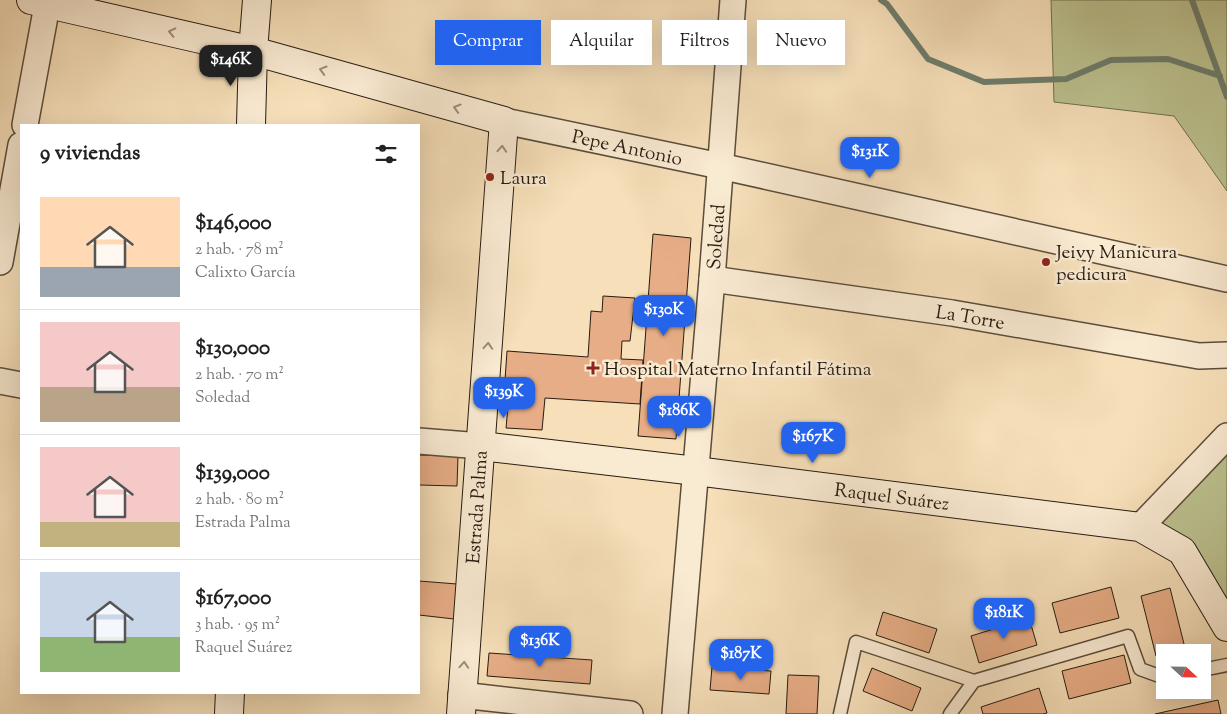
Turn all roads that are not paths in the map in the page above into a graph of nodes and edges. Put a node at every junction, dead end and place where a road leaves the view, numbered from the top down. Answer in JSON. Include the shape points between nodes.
{"nodes":[{"id":1,"x":256,"y":0,"type":"edge"},
{"id":2,"x":733,"y":0,"type":"edge"},
{"id":3,"x":42,"y":1,"type":"edge"},
{"id":4,"x":253,"y":51,"type":"junction"},
{"id":5,"x":504,"y":121,"type":"junction"},
{"id":6,"x":25,"y":124,"type":"edge"},
{"id":7,"x":251,"y":124,"type":"edge"},
{"id":8,"x":20,"y":147,"type":"edge"},
{"id":9,"x":720,"y":166,"type":"junction"},
{"id":10,"x":8,"y":174,"type":"edge"},
{"id":11,"x":0,"y":262,"type":"edge"},
{"id":12,"x":1227,"y":279,"type":"edge"},
{"id":13,"x":712,"y":280,"type":"junction"},
{"id":14,"x":1227,"y":355,"type":"edge"},
{"id":15,"x":0,"y":380,"type":"edge"},
{"id":16,"x":20,"y":384,"type":"edge"},
{"id":17,"x":1227,"y":436,"type":"edge"},
{"id":18,"x":420,"y":441,"type":"edge"},
{"id":19,"x":481,"y":446,"type":"junction"},
{"id":20,"x":696,"y":471,"type":"junction"},
{"id":21,"x":1140,"y":527,"type":"junction"},
{"id":22,"x":1227,"y":627,"type":"edge"},
{"id":23,"x":1227,"y":665,"type":"edge"},
{"id":24,"x":1211,"y":668,"type":"edge"},
{"id":25,"x":1156,"y":675,"type":"edge"},
{"id":26,"x":974,"y":681,"type":"junction"},
{"id":27,"x":230,"y":694,"type":"edge"},
{"id":28,"x":461,"y":705,"type":"edge"},
{"id":29,"x":229,"y":714,"type":"edge"},
{"id":30,"x":630,"y":714,"type":"edge"},
{"id":31,"x":675,"y":714,"type":"edge"},
{"id":32,"x":840,"y":714,"type":"edge"},
{"id":33,"x":950,"y":714,"type":"edge"}],
"edges":[{"from":1,"to":4,"type":"main road"},
{"from":2,"to":9,"type":"street","name":"Soledad"},
{"from":4,"to":3,"type":"main road","name":"Pepe Antonio","one_way":true},
{"from":3,"to":6,"type":"street"},
{"from":5,"to":4,"type":"main road","name":"Pepe Antonio","one_way":true},
{"from":4,"to":7,"type":"main road"},
{"from":5,"to":9,"type":"street","name":"Pepe Antonio"},
{"from":19,"to":5,"type":"main road","name":"Estrada Palma","one_way":true},
{"from":8,"to":10,"type":"street"},
{"from":9,"to":12,"type":"street","name":"Pepe Antonio"},
{"from":9,"to":13,"type":"street","name":"Soledad"},
{"from":10,"to":11,"type":"street"},
{"from":13,"to":14,"type":"street","name":"La Torre","via":[[952,313],[1199,356]]},
{"from":13,"to":20,"type":"street","name":"Soledad"},
{"from":15,"to":16,"type":"street"},
{"from":17,"to":21,"type":"street"},
{"from":18,"to":19,"type":"street","name":"Raquel Suárez"},
{"from":19,"to":20,"type":"main road","name":"Raquel Suárez"},
{"from":28,"to":19,"type":"main road","name":"Estrada Palma","one_way":true},
{"from":20,"to":21,"type":"main road","name":"Raquel Suárez"},
{"from":20,"to":31,"type":"street","name":"Soledad"},
{"from":21,"to":22,"type":"main road","name":"Raquel Suárez","via":[[1182,551]]},
{"from":23,"to":24,"type":"lane"},
{"from":25,"to":26,"type":"lane","via":[[1140,669],[1128,636]]},
{"from":26,"to":32,"type":"lane","via":[[856,642]]},
{"from":26,"to":33,"type":"lane"},
{"from":27,"to":29,"type":"main road"},
{"from":28,"to":30,"type":"street"}]}
